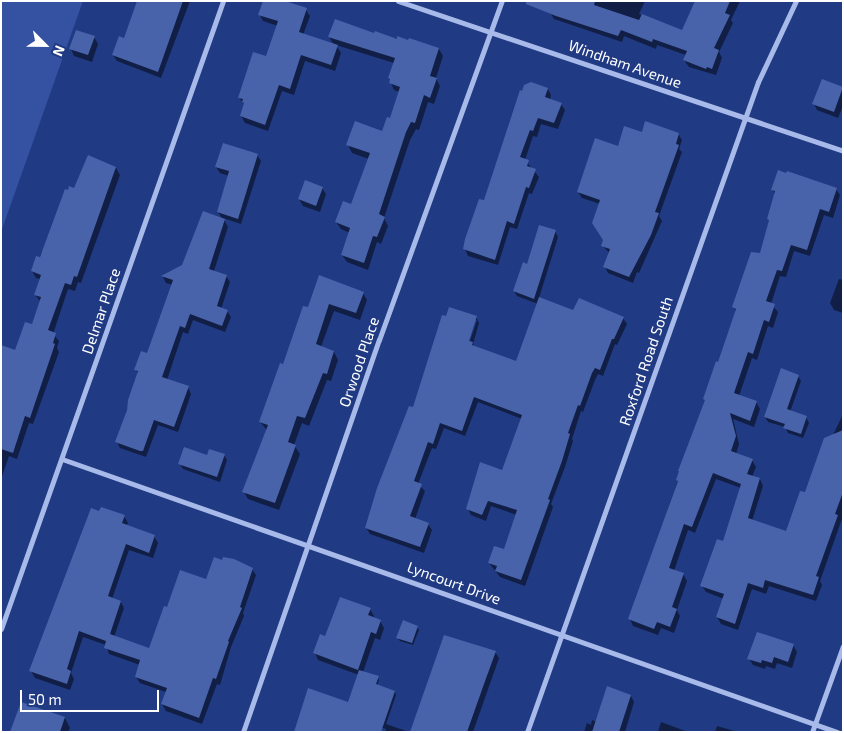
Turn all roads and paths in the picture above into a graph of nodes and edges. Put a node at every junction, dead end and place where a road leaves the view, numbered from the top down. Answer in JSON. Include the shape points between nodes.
{"nodes":[{"id":1,"x":223,"y":1,"type":"edge"},
{"id":2,"x":398,"y":1,"type":"edge"},
{"id":3,"x":502,"y":1,"type":"edge"},
{"id":4,"x":796,"y":1,"type":"edge"},
{"id":5,"x":491,"y":32,"type":"junction"},
{"id":6,"x":745,"y":118,"type":"junction"},
{"id":7,"x":843,"y":151,"type":"edge"},
{"id":8,"x":62,"y":459,"type":"junction"},
{"id":9,"x":309,"y":545,"type":"junction"},
{"id":10,"x":1,"y":629,"type":"edge"},
{"id":11,"x":562,"y":636,"type":"junction"},
{"id":12,"x":843,"y":646,"type":"edge"},
{"id":13,"x":815,"y":724,"type":"junction"},
{"id":14,"x":243,"y":732,"type":"edge"},
{"id":15,"x":527,"y":732,"type":"edge"},
{"id":16,"x":812,"y":732,"type":"edge"},
{"id":17,"x":837,"y":732,"type":"edge"}],
"edges":[{"from":1,"to":8,"type":"street","name":"Delmar Place"},
{"from":2,"to":5,"type":"street","name":"Windham Avenue"},
{"from":3,"to":5,"type":"street","name":"Orwood Place"},
{"from":4,"to":6,"type":"street","name":"Roxford Road South"},
{"from":5,"to":6,"type":"street","name":"Windham Avenue"},
{"from":5,"to":9,"type":"street","name":"Orwood Place","via":[[379,340]]},
{"from":6,"to":7,"type":"street","name":"Windham Avenue"},
{"from":6,"to":11,"type":"street","name":"Roxford Road South"},
{"from":8,"to":9,"type":"street","name":"Lyncourt Drive"},
{"from":8,"to":10,"type":"street","name":"Delmar Place"},
{"from":9,"to":11,"type":"street","name":"Lyncourt Drive"},
{"from":9,"to":14,"type":"street","name":"Orwood Place"},
{"from":11,"to":13,"type":"street","name":"Lyncourt Drive"},
{"from":11,"to":15,"type":"street","name":"Roxford Road South"},
{"from":12,"to":13,"type":"street"},
{"from":13,"to":16,"type":"street"},
{"from":13,"to":17,"type":"street","name":"Lyncourt Drive"}]}
